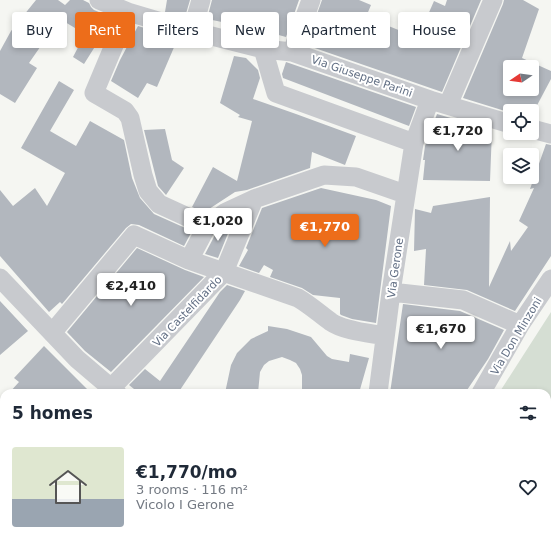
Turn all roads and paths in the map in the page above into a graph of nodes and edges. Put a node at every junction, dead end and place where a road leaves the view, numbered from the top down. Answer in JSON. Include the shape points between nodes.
{"nodes":[{"id":1,"x":99,"y":0,"type":"edge"},
{"id":2,"x":201,"y":0,"type":"edge"},
{"id":3,"x":311,"y":0,"type":"edge"},
{"id":4,"x":493,"y":0,"type":"edge"},
{"id":5,"x":128,"y":12,"type":"edge"},
{"id":6,"x":198,"y":12,"type":"edge"},
{"id":7,"x":213,"y":36,"type":"edge"},
{"id":8,"x":113,"y":48,"type":"edge"},
{"id":9,"x":263,"y":49,"type":"junction"},
{"id":10,"x":292,"y":52,"type":"junction"},
{"id":11,"x":439,"y":102,"type":"junction"},
{"id":12,"x":503,"y":122,"type":"edge"},
{"id":13,"x":539,"y":131,"type":"edge"},
{"id":14,"x":551,"y":134,"type":"edge"},
{"id":15,"x":414,"y":144,"type":"junction"},
{"id":16,"x":405,"y":194,"type":"junction"},
{"id":17,"x":254,"y":199,"type":"junction"},
{"id":18,"x":207,"y":226,"type":"junction"},
{"id":19,"x":189,"y":260,"type":"junction"},
{"id":20,"x":224,"y":272,"type":"junction"},
{"id":21,"x":0,"y":278,"type":"edge"},
{"id":22,"x":551,"y":279,"type":"edge"},
{"id":23,"x":391,"y":292,"type":"junction"},
{"id":24,"x":520,"y":325,"type":"junction"},
{"id":25,"x":52,"y":333,"type":"junction"},
{"id":26,"x":385,"y":336,"type":"junction"},
{"id":27,"x":112,"y":389,"type":"edge"},
{"id":28,"x":116,"y":389,"type":"edge"},
{"id":29,"x":378,"y":389,"type":"edge"},
{"id":30,"x":483,"y":389,"type":"edge"}],
"edges":[{"from":1,"to":5,"type":"street","name":"Via Giuseppe Parini"},
{"from":2,"to":6,"type":"street"},
{"from":3,"to":10,"type":"street"},
{"from":4,"to":11,"type":"street","name":"Via Gerone"},
{"from":7,"to":9,"type":"street","name":"Via Giuseppe Parini"},
{"from":8,"to":18,"type":"street","via":[[94,93],[125,111],[130,118],[148,191],[159,204]]},
{"from":9,"to":10,"type":"street","name":"Via Giuseppe Parini"},
{"from":9,"to":15,"type":"street","via":[[276,93]]},
{"from":10,"to":11,"type":"street","name":"Via Giuseppe Parini"},
{"from":11,"to":12,"type":"street","name":"Via Giuseppe Parini"},
{"from":11,"to":15,"type":"street","name":"Via Gerone"},
{"from":13,"to":14,"type":"street"},
{"from":15,"to":16,"type":"street","name":"Via Gerone"},
{"from":16,"to":17,"type":"street","via":[[356,177],[324,175]]},
{"from":16,"to":23,"type":"street","name":"Via Gerone"},
{"from":17,"to":18,"type":"street","via":[[226,212]]},
{"from":17,"to":20,"type":"street","name":"Via Castelfidardo"},
{"from":18,"to":19,"type":"street"},
{"from":19,"to":20,"type":"street"},
{"from":19,"to":25,"type":"street","via":[[134,235]]},
{"from":20,"to":26,"type":"street","via":[[298,298],[339,326]]},
{"from":20,"to":28,"type":"street","name":"Via Castelfidardo"},
{"from":21,"to":25,"type":"street"},
{"from":22,"to":24,"type":"street","name":"Via Don Minzoni"},
{"from":23,"to":24,"type":"street","via":[[463,300]]},
{"from":23,"to":26,"type":"street","name":"Via Gerone"},
{"from":24,"to":30,"type":"street","name":"Via Don Minzoni"},
{"from":25,"to":27,"type":"street"},
{"from":26,"to":29,"type":"street","name":"Via Gerone"}]}
